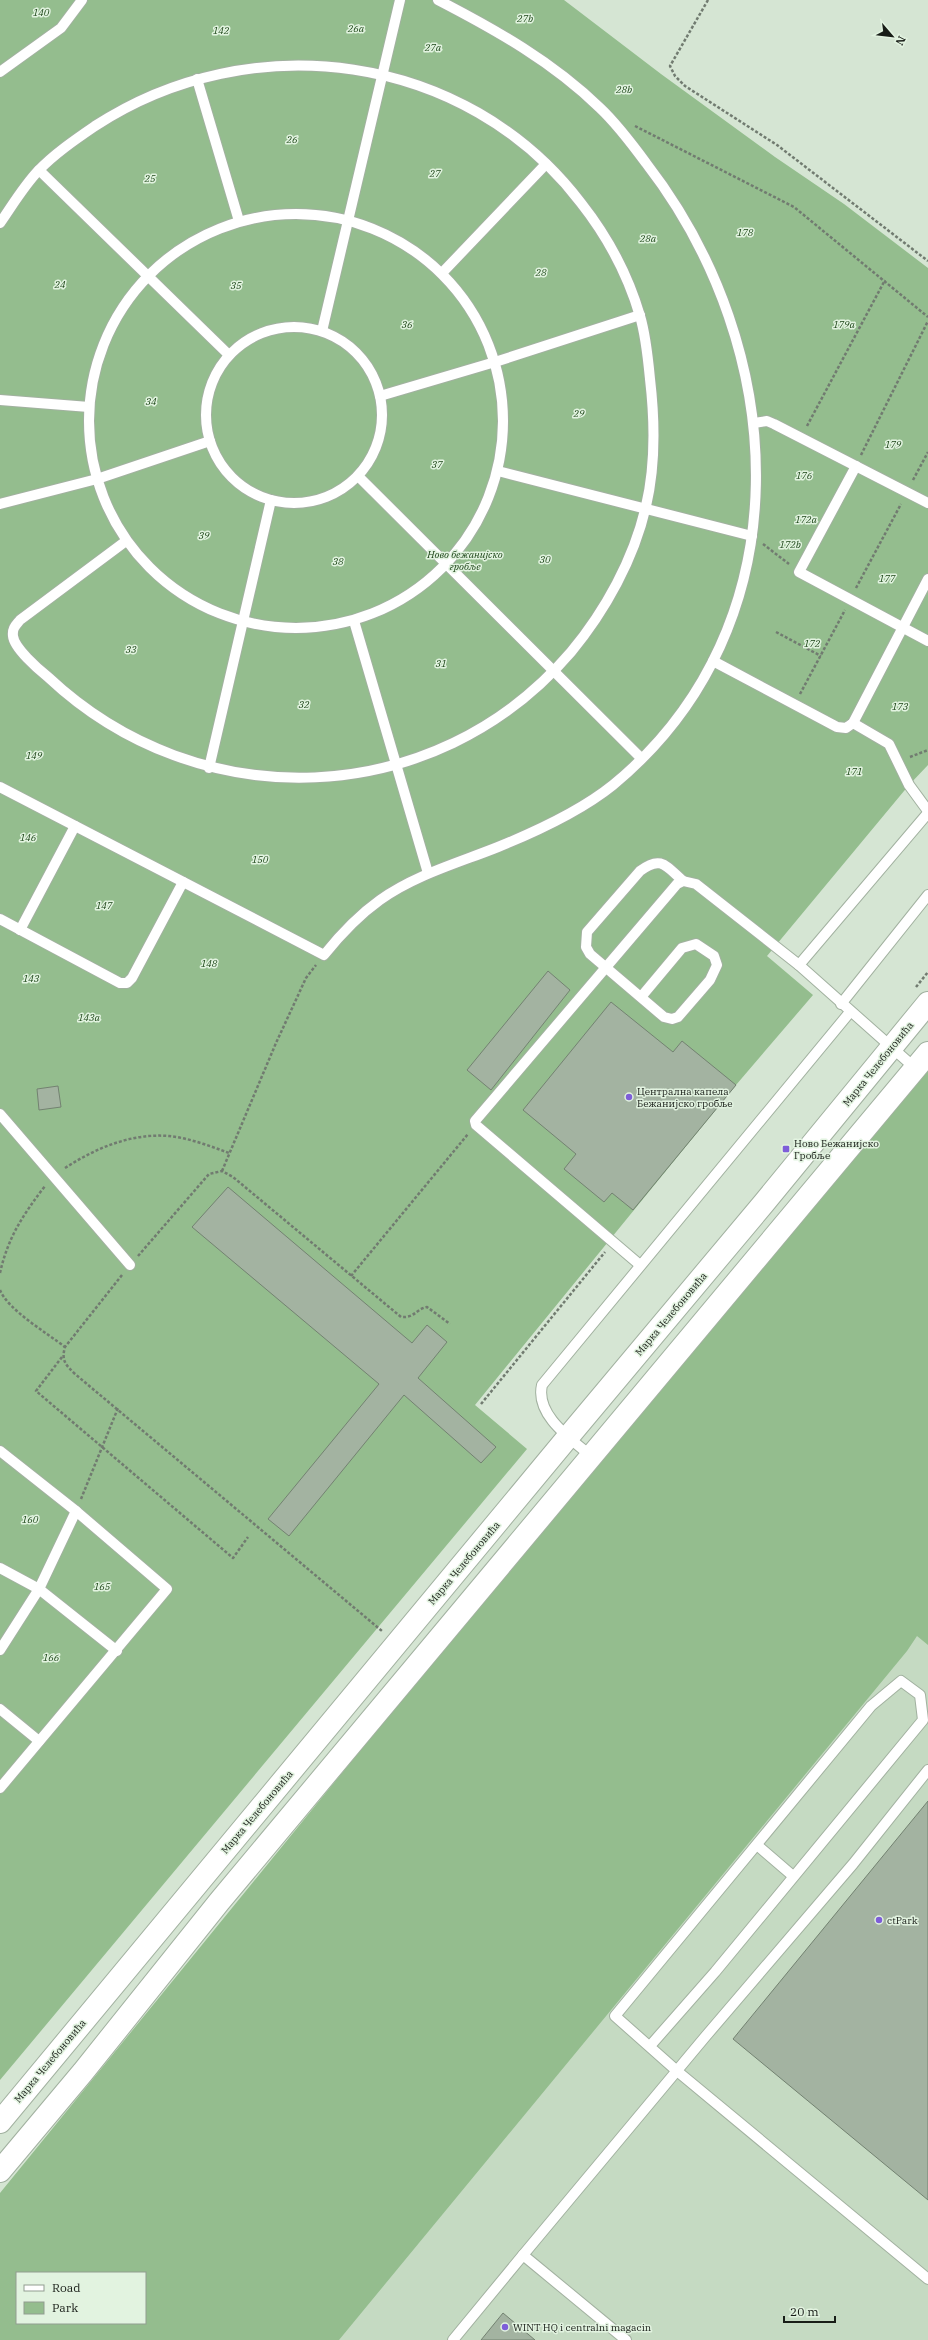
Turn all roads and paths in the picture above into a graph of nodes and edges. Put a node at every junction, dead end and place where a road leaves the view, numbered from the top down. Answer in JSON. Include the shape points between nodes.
{"nodes":[{"id":1,"x":82,"y":0,"type":"edge"},
{"id":2,"x":400,"y":0,"type":"edge"},
{"id":3,"x":438,"y":0,"type":"edge"},
{"id":4,"x":708,"y":0,"type":"edge"},
{"id":5,"x":0,"y":72,"type":"edge"},
{"id":6,"x":382,"y":74,"type":"junction"},
{"id":7,"x":197,"y":79,"type":"junction"},
{"id":8,"x":620,"y":131,"type":"junction"},
{"id":9,"x":546,"y":164,"type":"junction"},
{"id":10,"x":38,"y":170,"type":"junction"},
{"id":11,"x":348,"y":220,"type":"junction"},
{"id":12,"x":239,"y":222,"type":"junction"},
{"id":13,"x":0,"y":223,"type":"edge"},
{"id":14,"x":928,"y":261,"type":"edge"},
{"id":15,"x":442,"y":273,"type":"junction"},
{"id":16,"x":146,"y":278,"type":"junction"},
{"id":17,"x":885,"y":280,"type":"junction"},
{"id":18,"x":640,"y":315,"type":"junction"},
{"id":19,"x":928,"y":317,"type":"edge"},
{"id":20,"x":928,"y":321,"type":"edge"},
{"id":21,"x":322,"y":330,"type":"junction"},
{"id":22,"x":228,"y":355,"type":"junction"},
{"id":23,"x":495,"y":362,"type":"junction"},
{"id":24,"x":380,"y":396,"type":"junction"},
{"id":25,"x":0,"y":400,"type":"edge"},
{"id":26,"x":89,"y":407,"type":"junction"},
{"id":27,"x":754,"y":423,"type":"junction"},
{"id":28,"x":801,"y":438,"type":"junction"},
{"id":29,"x":210,"y":441,"type":"junction"},
{"id":30,"x":928,"y":452,"type":"edge"},
{"id":31,"x":856,"y":466,"type":"junction"},
{"id":32,"x":498,"y":471,"type":"junction"},
{"id":33,"x":358,"y":476,"type":"junction"},
{"id":34,"x":96,"y":479,"type":"junction"},
{"id":35,"x":907,"y":492,"type":"junction"},
{"id":36,"x":271,"y":500,"type":"junction"},
{"id":37,"x":928,"y":503,"type":"edge"},
{"id":38,"x":0,"y":504,"type":"edge"},
{"id":39,"x":646,"y":508,"type":"junction"},
{"id":40,"x":752,"y":536,"type":"junction"},
{"id":41,"x":126,"y":541,"type":"junction"},
{"id":42,"x":446,"y":565,"type":"junction"},
{"id":43,"x":799,"y":572,"type":"junction"},
{"id":44,"x":928,"y":579,"type":"edge"},
{"id":45,"x":850,"y":599,"type":"junction"},
{"id":46,"x":354,"y":621,"type":"junction"},
{"id":47,"x":243,"y":622,"type":"junction"},
{"id":48,"x":902,"y":627,"type":"junction"},
{"id":49,"x":776,"y":632,"type":"dead end"},
{"id":50,"x":928,"y":641,"type":"edge"},
{"id":51,"x":820,"y":656,"type":"junction"},
{"id":52,"x":713,"y":661,"type":"junction"},
{"id":53,"x":554,"y":671,"type":"junction"},
{"id":54,"x":795,"y":704,"type":"junction"},
{"id":55,"x":853,"y":724,"type":"junction"},
{"id":56,"x":928,"y":750,"type":"edge"},
{"id":57,"x":640,"y":758,"type":"junction"},
{"id":58,"x":898,"y":762,"type":"junction"},
{"id":59,"x":397,"y":763,"type":"junction"},
{"id":60,"x":209,"y":768,"type":"junction"},
{"id":61,"x":0,"y":787,"type":"edge"},
{"id":62,"x":928,"y":812,"type":"edge"},
{"id":63,"x":75,"y":826,"type":"junction"},
{"id":64,"x":428,"y":873,"type":"junction"},
{"id":65,"x":683,"y":881,"type":"junction"},
{"id":66,"x":183,"y":882,"type":"junction"},
{"id":67,"x":928,"y":895,"type":"edge"},
{"id":68,"x":0,"y":919,"type":"edge"},
{"id":69,"x":20,"y":930,"type":"junction"},
{"id":70,"x":324,"y":955,"type":"junction"},
{"id":71,"x":799,"y":965,"type":"junction"},
{"id":72,"x":606,"y":967,"type":"junction"},
{"id":73,"x":641,"y":997,"type":"junction"},
{"id":74,"x":928,"y":1003,"type":"edge"},
{"id":75,"x":841,"y":1004,"type":"junction"},
{"id":76,"x":850,"y":1012,"type":"junction"},
{"id":77,"x":891,"y":1048,"type":"junction"},
{"id":78,"x":921,"y":1061,"type":"edge"},
{"id":79,"x":0,"y":1114,"type":"edge"},
{"id":80,"x":476,"y":1125,"type":"junction"},
{"id":81,"x":229,"y":1153,"type":"junction"},
{"id":82,"x":222,"y":1171,"type":"junction"},
{"id":83,"x":53,"y":1176,"type":"junction"},
{"id":84,"x":613,"y":1242,"type":"junction"},
{"id":85,"x":130,"y":1265,"type":"junction"},
{"id":86,"x":640,"y":1265,"type":"junction"},
{"id":87,"x":0,"y":1273,"type":"edge"},
{"id":88,"x":351,"y":1276,"type":"junction"},
{"id":89,"x":0,"y":1290,"type":"edge"},
{"id":90,"x":450,"y":1324,"type":"dead end"},
{"id":91,"x":65,"y":1347,"type":"junction"},
{"id":92,"x":62,"y":1356,"type":"junction"},
{"id":93,"x":481,"y":1404,"type":"dead end"},
{"id":94,"x":118,"y":1408,"type":"junction"},
{"id":95,"x":568,"y":1437,"type":"junction"},
{"id":96,"x":102,"y":1447,"type":"junction"},
{"id":97,"x":0,"y":1451,"type":"edge"},
{"id":98,"x":591,"y":1456,"type":"junction"},
{"id":99,"x":76,"y":1511,"type":"junction"},
{"id":100,"x":248,"y":1537,"type":"dead end"},
{"id":101,"x":0,"y":1568,"type":"edge"},
{"id":102,"x":39,"y":1589,"type":"junction"},
{"id":103,"x":382,"y":1630,"type":"dead end"},
{"id":104,"x":0,"y":1650,"type":"edge"},
{"id":105,"x":117,"y":1651,"type":"junction"},
{"id":106,"x":0,"y":1709,"type":"edge"},
{"id":107,"x":39,"y":1741,"type":"junction"},
{"id":108,"x":928,"y":1770,"type":"edge"},
{"id":109,"x":0,"y":1788,"type":"edge"},
{"id":110,"x":757,"y":1844,"type":"junction"},
{"id":111,"x":793,"y":1876,"type":"junction"},
{"id":112,"x":198,"y":1884,"type":"junction"},
{"id":113,"x":219,"y":1902,"type":"junction"},
{"id":114,"x":650,"y":2046,"type":"junction"},
{"id":115,"x":677,"y":2071,"type":"junction"},
{"id":116,"x":0,"y":2122,"type":"edge"},
{"id":117,"x":0,"y":2171,"type":"edge"},
{"id":118,"x":523,"y":2255,"type":"junction"},
{"id":119,"x":928,"y":2279,"type":"edge"},
{"id":120,"x":453,"y":2340,"type":"edge"},
{"id":121,"x":626,"y":2340,"type":"edge"}],
"edges":[{"from":1,"to":5,"type":"lane","via":[[61,28]]},
{"from":2,"to":6,"type":"lane"},
{"from":3,"to":8,"type":"lane","via":[[518,43],[600,108]]},
{"from":4,"to":14,"type":"path","via":[[670,66],[675,76],[722,112],[777,145]]},
{"from":6,"to":7,"type":"lane","via":[[329,65],[305,64],[260,67]]},
{"from":6,"to":9,"type":"lane","via":[[424,86],[476,111]]},
{"from":6,"to":11,"type":"lane"},
{"from":7,"to":10,"type":"lane","via":[[147,96],[115,114],[81,136]]},
{"from":7,"to":12,"type":"lane"},
{"from":8,"to":17,"type":"path","via":[[637,126],[794,207]]},
{"from":8,"to":27,"type":"lane","via":[[664,186],[687,222],[711,269],[732,324],[744,366]]},
{"from":9,"to":15,"type":"lane"},
{"from":9,"to":18,"type":"lane","via":[[572,191],[603,231]]},
{"from":10,"to":13,"type":"lane"},
{"from":10,"to":16,"type":"lane"},
{"from":11,"to":12,"type":"lane","via":[[312,214],[275,214]]},
{"from":11,"to":15,"type":"lane","via":[[382,232],[414,250]]},
{"from":11,"to":21,"type":"lane"},
{"from":12,"to":16,"type":"lane","via":[[199,238],[174,254]]},
{"from":15,"to":23,"type":"lane","via":[[465,299]]},
{"from":16,"to":22,"type":"lane"},
{"from":16,"to":26,"type":"lane","via":[[121,310],[108,334],[96,367]]},
{"from":17,"to":19,"type":"path"},
{"from":17,"to":28,"type":"path"},
{"from":18,"to":23,"type":"lane"},
{"from":18,"to":39,"type":"lane","via":[[655,417],[653,464]]},
{"from":20,"to":31,"type":"path"},
{"from":21,"to":22,"type":"lane","via":[[302,326],[262,332]]},
{"from":21,"to":24,"type":"lane","via":[[339,338],[358,354],[375,378]]},
{"from":22,"to":29,"type":"lane","via":[[216,374],[208,396],[206,426]]},
{"from":23,"to":24,"type":"lane"},
{"from":23,"to":32,"type":"lane","via":[[502,398],[503,435]]},
{"from":24,"to":33,"type":"lane","via":[[382,413],[378,441]]},
{"from":25,"to":26,"type":"lane"},
{"from":26,"to":34,"type":"lane","via":[[91,450]]},
{"from":27,"to":28,"type":"lane","via":[[767,421]]},
{"from":27,"to":40,"type":"lane","via":[[756,501]]},
{"from":28,"to":31,"type":"lane"},
{"from":29,"to":34,"type":"lane"},
{"from":29,"to":36,"type":"lane","via":[[217,458],[235,480],[254,494]]},
{"from":30,"to":35,"type":"path"},
{"from":31,"to":35,"type":"lane"},
{"from":31,"to":43,"type":"lane"},
{"from":32,"to":39,"type":"lane"},
{"from":32,"to":42,"type":"lane","via":[[478,521]]},
{"from":33,"to":36,"type":"lane","via":[[343,488],[314,500],[290,503]]},
{"from":33,"to":42,"type":"lane"},
{"from":34,"to":38,"type":"lane"},
{"from":34,"to":41,"type":"lane","via":[[109,512]]},
{"from":35,"to":37,"type":"lane"},
{"from":35,"to":45,"type":"path"},
{"from":36,"to":47,"type":"lane"},
{"from":39,"to":40,"type":"lane"},
{"from":39,"to":53,"type":"lane","via":[[631,551],[607,603]]},
{"from":40,"to":43,"type":"path"},
{"from":40,"to":52,"type":"lane","via":[[743,584],[730,624]]},
{"from":41,"to":47,"type":"lane","via":[[150,569],[178,592],[209,610]]},
{"from":41,"to":60,"type":"lane","via":[[20,620],[13,630],[14,642],[47,677],[85,709],[156,749]]},
{"from":42,"to":46,"type":"lane","via":[[412,593],[388,608]]},
{"from":42,"to":53,"type":"lane"},
{"from":43,"to":45,"type":"lane"},
{"from":44,"to":48,"type":"lane"},
{"from":45,"to":48,"type":"lane"},
{"from":45,"to":51,"type":"path"},
{"from":46,"to":47,"type":"lane","via":[[317,628],[280,628]]},
{"from":46,"to":59,"type":"lane"},
{"from":47,"to":60,"type":"lane"},
{"from":48,"to":50,"type":"lane"},
{"from":48,"to":55,"type":"lane"},
{"from":49,"to":51,"type":"path"},
{"from":51,"to":54,"type":"path"},
{"from":52,"to":54,"type":"lane"},
{"from":52,"to":57,"type":"lane","via":[[694,695],[661,737]]},
{"from":53,"to":57,"type":"lane"},
{"from":53,"to":59,"type":"lane","via":[[505,713],[474,732],[437,751]]},
{"from":54,"to":55,"type":"lane","via":[[842,729]]},
{"from":55,"to":58,"type":"lane","via":[[889,744]]},
{"from":56,"to":58,"type":"path"},
{"from":57,"to":64,"type":"lane","via":[[612,786],[541,827],[501,846]]},
{"from":58,"to":62,"type":"lane","via":[[909,785]]},
{"from":59,"to":60,"type":"lane","via":[[318,778],[242,774]]},
{"from":59,"to":64,"type":"lane"},
{"from":61,"to":63,"type":"lane"},
{"from":62,"to":71,"type":"lane"},
{"from":63,"to":66,"type":"lane"},
{"from":63,"to":69,"type":"lane"},
{"from":64,"to":70,"type":"lane","via":[[380,900],[354,922]]},
{"from":65,"to":71,"type":"lane","via":[[696,884]]},
{"from":65,"to":72,"type":"lane","via":[[677,884]]},
{"from":65,"to":72,"type":"lane","via":[[657,862],[640,871],[587,932],[586,947],[590,954]]},
{"from":66,"to":69,"type":"lane","via":[[127,983],[120,983]]},
{"from":66,"to":70,"type":"lane"},
{"from":67,"to":75,"type":"lane"},
{"from":68,"to":69,"type":"lane"},
{"from":70,"to":81,"type":"path","via":[[306,978]]},
{"from":71,"to":75,"type":"lane"},
{"from":72,"to":73,"type":"lane"},
{"from":72,"to":80,"type":"lane","via":[[484,1109],[475,1121]]},
{"from":73,"to":73,"type":"lane","via":[[682,948],[696,944],[714,956],[717,965],[715,973],[678,1017],[664,1017]]},
{"from":74,"to":77,"type":"main road","name":"Марка Челебоновића"},
{"from":75,"to":76,"type":"lane"},
{"from":76,"to":77,"type":"lane"},
{"from":76,"to":86,"type":"lane"},
{"from":77,"to":78,"type":"lane"},
{"from":77,"to":95,"type":"main road","name":"Марка Челебоновића"},
{"from":78,"to":98,"type":"main road"},
{"from":79,"to":83,"type":"lane"},
{"from":80,"to":84,"type":"lane"},
{"from":80,"to":88,"type":"path"},
{"from":81,"to":82,"type":"path"},
{"from":81,"to":83,"type":"path","via":[[170,1136],[146,1136],[102,1147]]},
{"from":82,"to":85,"type":"path","via":[[209,1174]]},
{"from":82,"to":88,"type":"path","via":[[233,1177]]},
{"from":83,"to":85,"type":"lane"},
{"from":83,"to":87,"type":"path","via":[[19,1220],[9,1241]]},
{"from":84,"to":86,"type":"lane"},
{"from":84,"to":93,"type":"path"},
{"from":85,"to":91,"type":"path"},
{"from":86,"to":95,"type":"lane","via":[[542,1385],[541,1401]]},
{"from":88,"to":90,"type":"path","via":[[401,1317],[414,1316],[422,1308],[427,1307]]},
{"from":89,"to":91,"type":"path","via":[[2,1296],[16,1309]]},
{"from":91,"to":92,"type":"path"},
{"from":92,"to":94,"type":"path","via":[[63,1361],[75,1374]]},
{"from":92,"to":96,"type":"path","via":[[36,1391]]},
{"from":94,"to":96,"type":"path"},
{"from":94,"to":103,"type":"path"},
{"from":95,"to":98,"type":"lane"},
{"from":95,"to":112,"type":"main road","name":"Марка Челебоновића"},
{"from":96,"to":99,"type":"path"},
{"from":96,"to":100,"type":"path","via":[[233,1558]]},
{"from":97,"to":99,"type":"lane"},
{"from":98,"to":113,"type":"main road"},
{"from":99,"to":102,"type":"lane"},
{"from":99,"to":105,"type":"lane","via":[[167,1589]]},
{"from":101,"to":102,"type":"lane"},
{"from":102,"to":104,"type":"lane"},
{"from":102,"to":105,"type":"lane"},
{"from":105,"to":107,"type":"lane"},
{"from":106,"to":107,"type":"lane"},
{"from":107,"to":109,"type":"lane"},
{"from":108,"to":115,"type":"lane","via":[[853,1864]]},
{"from":110,"to":111,"type":"lane"},
{"from":110,"to":111,"type":"lane","via":[[872,1706],[901,1681],[920,1695],[923,1720]]},
{"from":110,"to":114,"type":"lane","via":[[615,2016]]},
{"from":111,"to":114,"type":"lane"},
{"from":112,"to":113,"type":"main road"},
{"from":112,"to":116,"type":"main road","name":"Марка Челебоновића"},
{"from":113,"to":117,"type":"main road"},
{"from":114,"to":115,"type":"lane"},
{"from":115,"to":118,"type":"lane"},
{"from":115,"to":119,"type":"lane"},
{"from":118,"to":120,"type":"lane"},
{"from":118,"to":121,"type":"lane"}]}
